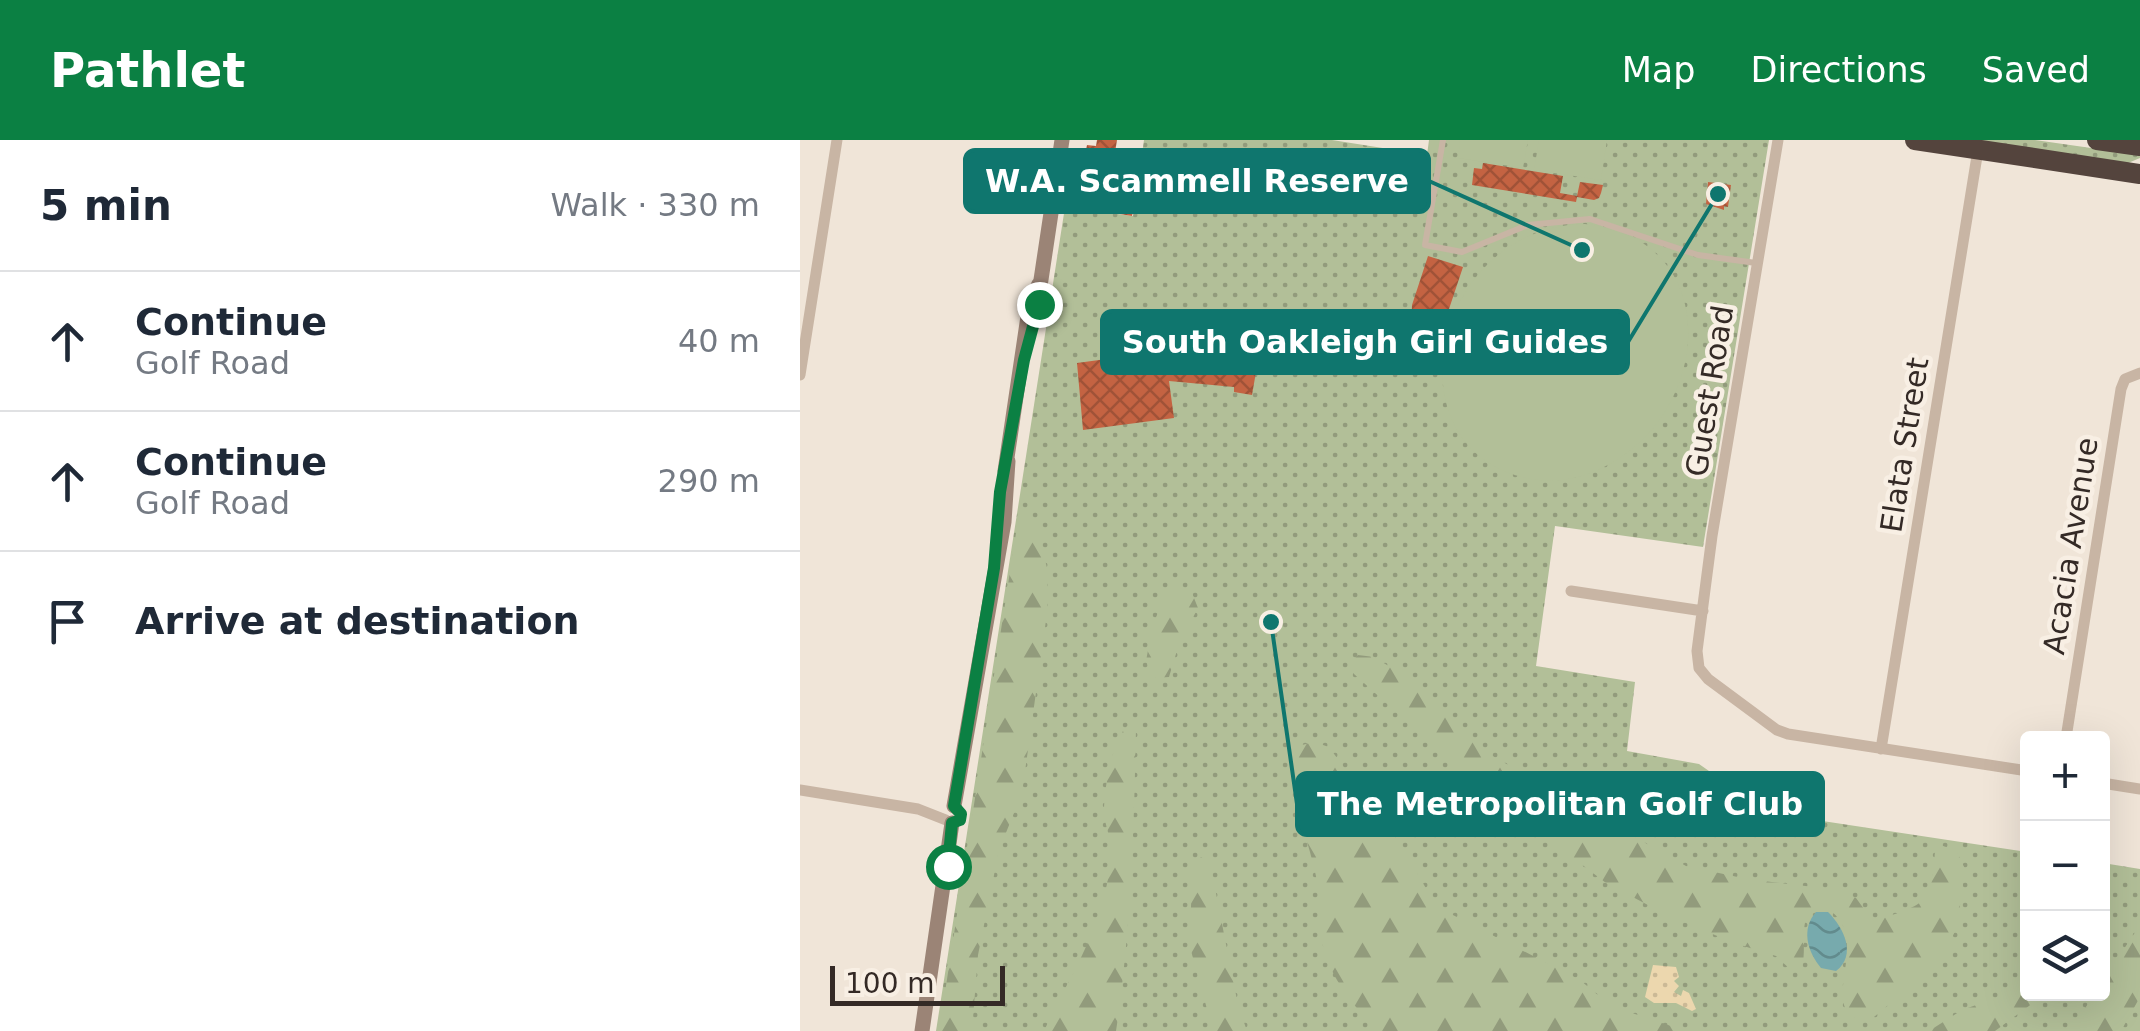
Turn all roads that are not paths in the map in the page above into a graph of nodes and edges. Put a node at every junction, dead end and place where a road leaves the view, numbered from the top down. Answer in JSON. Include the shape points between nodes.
{"nodes":[{"id":1,"x":837,"y":140,"type":"edge"},
{"id":2,"x":1062,"y":140,"type":"edge"},
{"id":3,"x":1443,"y":140,"type":"edge"},
{"id":4,"x":1778,"y":140,"type":"edge"},
{"id":5,"x":1916,"y":140,"type":"edge"},
{"id":6,"x":2097,"y":140,"type":"edge"},
{"id":7,"x":2140,"y":146,"type":"edge"},
{"id":8,"x":1978,"y":150,"type":"junction"},
{"id":9,"x":2140,"y":174,"type":"edge"},
{"id":10,"x":1756,"y":263,"type":"junction"},
{"id":11,"x":2140,"y":372,"type":"edge"},
{"id":12,"x":800,"y":375,"type":"edge"},
{"id":13,"x":1571,"y":591,"type":"dead end"},
{"id":14,"x":1703,"y":611,"type":"junction"},
{"id":15,"x":2067,"y":731,"type":"edge"},
{"id":16,"x":1881,"y":749,"type":"junction"},
{"id":17,"x":2020,"y":770,"type":"edge"},
{"id":18,"x":2110,"y":784,"type":"edge"},
{"id":19,"x":2140,"y":788,"type":"edge"},
{"id":20,"x":800,"y":790,"type":"edge"},
{"id":21,"x":950,"y":814,"type":"junction"},
{"id":22,"x":922,"y":1031,"type":"edge"}],
"edges":[{"from":1,"to":12,"type":"street"},
{"from":2,"to":21,"type":"street"},
{"from":3,"to":10,"type":"lane","via":[[1425,245],[1462,252],[1528,224],[1590,219],[1668,246]]},
{"from":4,"to":10,"type":"street","name":"Guest Road"},
{"from":5,"to":8,"type":"highway"},
{"from":6,"to":7,"type":"highway"},
{"from":8,"to":9,"type":"highway"},
{"from":8,"to":16,"type":"street","name":"Elata Street"},
{"from":10,"to":14,"type":"street","name":"Guest Road"},
{"from":11,"to":15,"type":"street","name":"Acacia Avenue","via":[[2121,389]]},
{"from":13,"to":14,"type":"street"},
{"from":14,"to":16,"type":"street","name":"Guest Road","via":[[1697,651],[1708,679],[1778,730]]},
{"from":16,"to":17,"type":"street"},
{"from":18,"to":19,"type":"street"},
{"from":20,"to":21,"type":"street"},
{"from":21,"to":22,"type":"street"}]}
